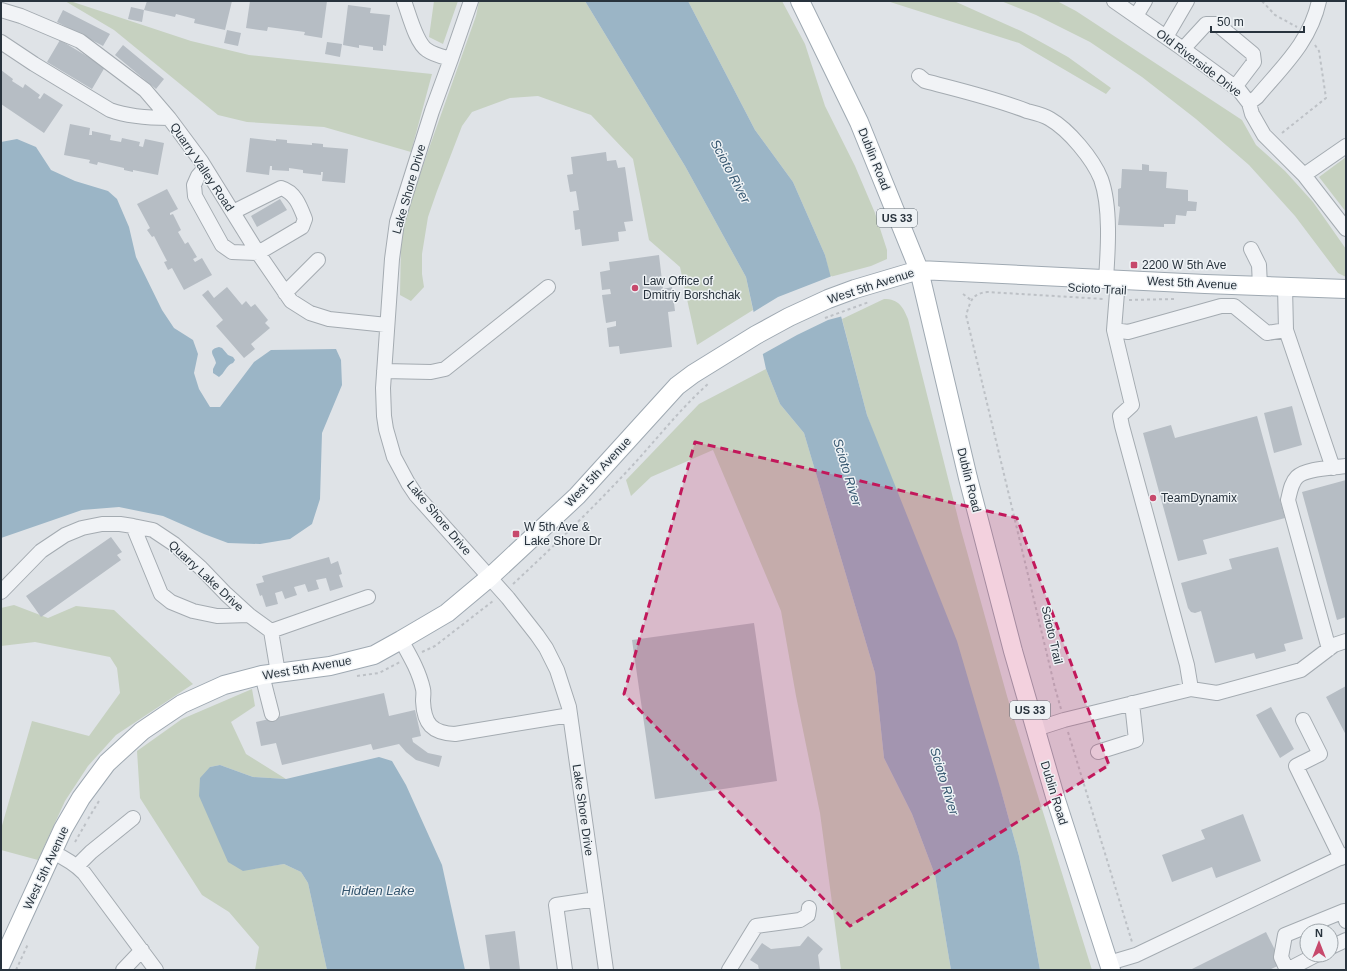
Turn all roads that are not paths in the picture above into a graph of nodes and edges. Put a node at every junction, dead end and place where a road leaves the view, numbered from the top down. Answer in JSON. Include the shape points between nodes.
{"nodes":[{"id":1,"x":404,"y":1,"type":"edge"},
{"id":2,"x":471,"y":1,"type":"edge"},
{"id":3,"x":800,"y":1,"type":"edge"},
{"id":4,"x":1114,"y":1,"type":"edge"},
{"id":5,"x":1145,"y":1,"type":"edge"},
{"id":6,"x":1187,"y":1,"type":"edge"},
{"id":7,"x":1319,"y":1,"type":"edge"},
{"id":8,"x":1,"y":10,"type":"edge"},
{"id":9,"x":1136,"y":16,"type":"junction"},
{"id":10,"x":1166,"y":37,"type":"junction"},
{"id":11,"x":1,"y":42,"type":"edge"},
{"id":12,"x":1183,"y":49,"type":"junction"},
{"id":13,"x":451,"y":60,"type":"junction"},
{"id":14,"x":919,"y":76,"type":"dead end"},
{"id":15,"x":1235,"y":87,"type":"junction"},
{"id":16,"x":1249,"y":103,"type":"junction"},
{"id":17,"x":169,"y":118,"type":"junction"},
{"id":18,"x":1346,"y":146,"type":"edge"},
{"id":19,"x":205,"y":168,"type":"junction"},
{"id":20,"x":1304,"y":175,"type":"junction"},
{"id":21,"x":232,"y":212,"type":"junction"},
{"id":22,"x":1346,"y":229,"type":"edge"},
{"id":23,"x":1251,"y":249,"type":"dead end"},
{"id":24,"x":258,"y":253,"type":"junction"},
{"id":25,"x":318,"y":260,"type":"dead end"},
{"id":26,"x":919,"y":270,"type":"junction"},
{"id":27,"x":1112,"y":280,"type":"junction"},
{"id":28,"x":1260,"y":286,"type":"junction"},
{"id":29,"x":548,"y":287,"type":"dead end"},
{"id":30,"x":1285,"y":287,"type":"junction"},
{"id":31,"x":1346,"y":289,"type":"edge"},
{"id":32,"x":285,"y":293,"type":"junction"},
{"id":33,"x":387,"y":325,"type":"junction"},
{"id":34,"x":1114,"y":330,"type":"junction"},
{"id":35,"x":1286,"y":330,"type":"junction"},
{"id":36,"x":384,"y":371,"type":"junction"},
{"id":37,"x":1339,"y":467,"type":"edge"},
{"id":38,"x":133,"y":526,"type":"junction"},
{"id":39,"x":490,"y":577,"type":"junction"},
{"id":40,"x":1,"y":592,"type":"edge"},
{"id":41,"x":368,"y":597,"type":"dead end"},
{"id":42,"x":249,"y":615,"type":"junction"},
{"id":43,"x":271,"y":630,"type":"junction"},
{"id":44,"x":401,"y":640,"type":"junction"},
{"id":45,"x":1346,"y":641,"type":"edge"},
{"id":46,"x":1329,"y":649,"type":"junction"},
{"id":47,"x":270,"y":674,"type":"junction"},
{"id":48,"x":1191,"y":689,"type":"junction"},
{"id":49,"x":1132,"y":703,"type":"junction"},
{"id":50,"x":272,"y":714,"type":"dead end"},
{"id":51,"x":570,"y":715,"type":"junction"},
{"id":52,"x":1303,"y":720,"type":"dead end"},
{"id":53,"x":1036,"y":729,"type":"junction"},
{"id":54,"x":1098,"y":752,"type":"dead end"},
{"id":55,"x":133,"y":818,"type":"dead end"},
{"id":56,"x":52,"y":852,"type":"junction"},
{"id":57,"x":1343,"y":856,"type":"edge"},
{"id":58,"x":77,"y":866,"type":"junction"},
{"id":59,"x":596,"y":899,"type":"junction"},
{"id":60,"x":809,"y":908,"type":"dead end"},
{"id":61,"x":1346,"y":921,"type":"edge"},
{"id":62,"x":142,"y":950,"type":"junction"},
{"id":63,"x":1301,"y":963,"type":"edge"},
{"id":64,"x":1,"y":964,"type":"edge"},
{"id":65,"x":1110,"y":967,"type":"edge"},
{"id":66,"x":733,"y":969,"type":"edge"},
{"id":67,"x":123,"y":970,"type":"edge"},
{"id":68,"x":156,"y":970,"type":"edge"},
{"id":69,"x":565,"y":970,"type":"edge"},
{"id":70,"x":606,"y":970,"type":"edge"},
{"id":71,"x":1287,"y":970,"type":"edge"}],
"edges":[{"from":1,"to":13,"type":"street","via":[[423,46],[432,53]]},
{"from":2,"to":13,"type":"street","name":"Lake Shore Drive"},
{"from":3,"to":26,"type":"main road","name":"Dublin Road","number":"US 33","via":[[859,122]]},
{"from":4,"to":9,"type":"street","name":"Old Riverside Drive"},
{"from":5,"to":9,"type":"street"},
{"from":6,"to":10,"type":"street"},
{"from":7,"to":16,"type":"street","via":[[1312,27],[1299,48]]},
{"from":8,"to":17,"type":"street","name":"Quarry Valley Road","via":[[80,41],[145,90]]},
{"from":9,"to":10,"type":"street","name":"Old Riverside Drive"},
{"from":10,"to":12,"type":"street","name":"Old Riverside Drive"},
{"from":11,"to":17,"type":"street","via":[[110,110],[149,118]]},
{"from":12,"to":15,"type":"street","name":"Old Riverside Drive"},
{"from":12,"to":15,"type":"street","via":[[1206,24],[1217,24],[1253,54],[1254,62]]},
{"from":13,"to":33,"type":"street","name":"Lake Shore Drive","via":[[397,222]]},
{"from":14,"to":27,"type":"street","via":[[925,81],[1009,104],[1050,119],[1071,134],[1100,179],[1107,206],[1108,255]]},
{"from":15,"to":16,"type":"street","name":"Old Riverside Drive"},
{"from":16,"to":20,"type":"street","name":"Old Riverside Drive","via":[[1264,135]]},
{"from":17,"to":19,"type":"street","name":"Quarry Valley Road"},
{"from":18,"to":20,"type":"street"},
{"from":19,"to":21,"type":"street","name":"Quarry Valley Road"},
{"from":19,"to":24,"type":"street","via":[[194,185],[195,196],[222,245],[232,252]]},
{"from":20,"to":22,"type":"street","name":"Old Riverside Drive"},
{"from":21,"to":24,"type":"street","name":"Quarry Valley Road"},
{"from":21,"to":24,"type":"street","via":[[281,188],[289,190],[300,205],[305,219],[302,227]]},
{"from":23,"to":28,"type":"street","via":[[1259,265]]},
{"from":24,"to":32,"type":"street","name":"Quarry Valley Road"},
{"from":25,"to":32,"type":"street"},
{"from":26,"to":27,"type":"main road","name":"West 5th Avenue"},
{"from":26,"to":39,"type":"main road","name":"West 5th Avenue","via":[[873,292],[828,299],[789,317],[708,364],[676,386],[577,496]]},
{"from":26,"to":53,"type":"main road","name":"Dublin Road","number":"US 33","via":[[968,478]]},
{"from":27,"to":28,"type":"main road","name":"West 5th Avenue"},
{"from":27,"to":34,"type":"street","via":[[1116,299]]},
{"from":28,"to":30,"type":"main road","name":"West 5th Avenue"},
{"from":29,"to":36,"type":"street","via":[[444,369],[431,372]]},
{"from":30,"to":31,"type":"main road","name":"West 5th Avenue"},
{"from":30,"to":35,"type":"street"},
{"from":32,"to":33,"type":"street","name":"Quarry Valley Road","via":[[291,301],[310,313],[329,320]]},
{"from":33,"to":36,"type":"street","name":"Lake Shore Drive"},
{"from":34,"to":35,"type":"street","via":[[1128,332],[1221,306],[1234,306],[1267,333]]},
{"from":34,"to":48,"type":"street","via":[[1132,405],[1120,416],[1122,426],[1187,665]]},
{"from":35,"to":37,"type":"street"},
{"from":36,"to":39,"type":"street","name":"Lake Shore Drive","via":[[383,402],[386,429],[401,471],[416,495]]},
{"from":37,"to":46,"type":"street","via":[[1310,471],[1297,477],[1291,486],[1288,500]]},
{"from":38,"to":40,"type":"street","name":"Quarry Lake Drive","via":[[102,524],[65,535],[41,551]]},
{"from":38,"to":42,"type":"street","name":"Quarry Lake Drive","via":[[153,530],[174,544]]},
{"from":38,"to":42,"type":"street","via":[[162,594],[171,602],[193,611],[217,616]]},
{"from":39,"to":44,"type":"main road","name":"West 5th Avenue","via":[[447,613]]},
{"from":39,"to":51,"type":"street","name":"Lake Shore Drive","via":[[546,648],[564,687]]},
{"from":41,"to":43,"type":"street"},
{"from":42,"to":43,"type":"street","name":"Quarry Lake Drive"},
{"from":43,"to":47,"type":"street"},
{"from":44,"to":47,"type":"main road","name":"West 5th Avenue","via":[[374,655],[352,661]]},
{"from":44,"to":51,"type":"street","via":[[418,674],[427,722],[444,734]]},
{"from":45,"to":46,"type":"street"},
{"from":46,"to":48,"type":"street","via":[[1301,670],[1217,693]]},
{"from":47,"to":50,"type":"street"},
{"from":47,"to":56,"type":"main road","name":"West 5th Avenue","via":[[224,684],[182,704],[142,731],[107,763],[93,780]]},
{"from":48,"to":49,"type":"street"},
{"from":49,"to":53,"type":"street"},
{"from":49,"to":54,"type":"street","via":[[1136,740]]},
{"from":51,"to":59,"type":"street","name":"Lake Shore Drive"},
{"from":52,"to":57,"type":"street","via":[[1320,754],[1296,766]]},
{"from":53,"to":65,"type":"main road","name":"Dublin Road","number":"US 33"},
{"from":55,"to":58,"type":"street"},
{"from":56,"to":58,"type":"street"},
{"from":56,"to":64,"type":"main road","name":"West 5th Avenue"},
{"from":57,"to":65,"type":"street"},
{"from":58,"to":62,"type":"street"},
{"from":59,"to":69,"type":"street","via":[[556,905]]},
{"from":59,"to":70,"type":"street","name":"Lake Shore Drive"},
{"from":60,"to":66,"type":"street","via":[[808,915],[800,920],[756,926]]},
{"from":61,"to":71,"type":"street","via":[[1344,911],[1285,935],[1282,957]]},
{"from":62,"to":67,"type":"street"},
{"from":62,"to":68,"type":"street"},
{"from":63,"to":71,"type":"street"}]}
